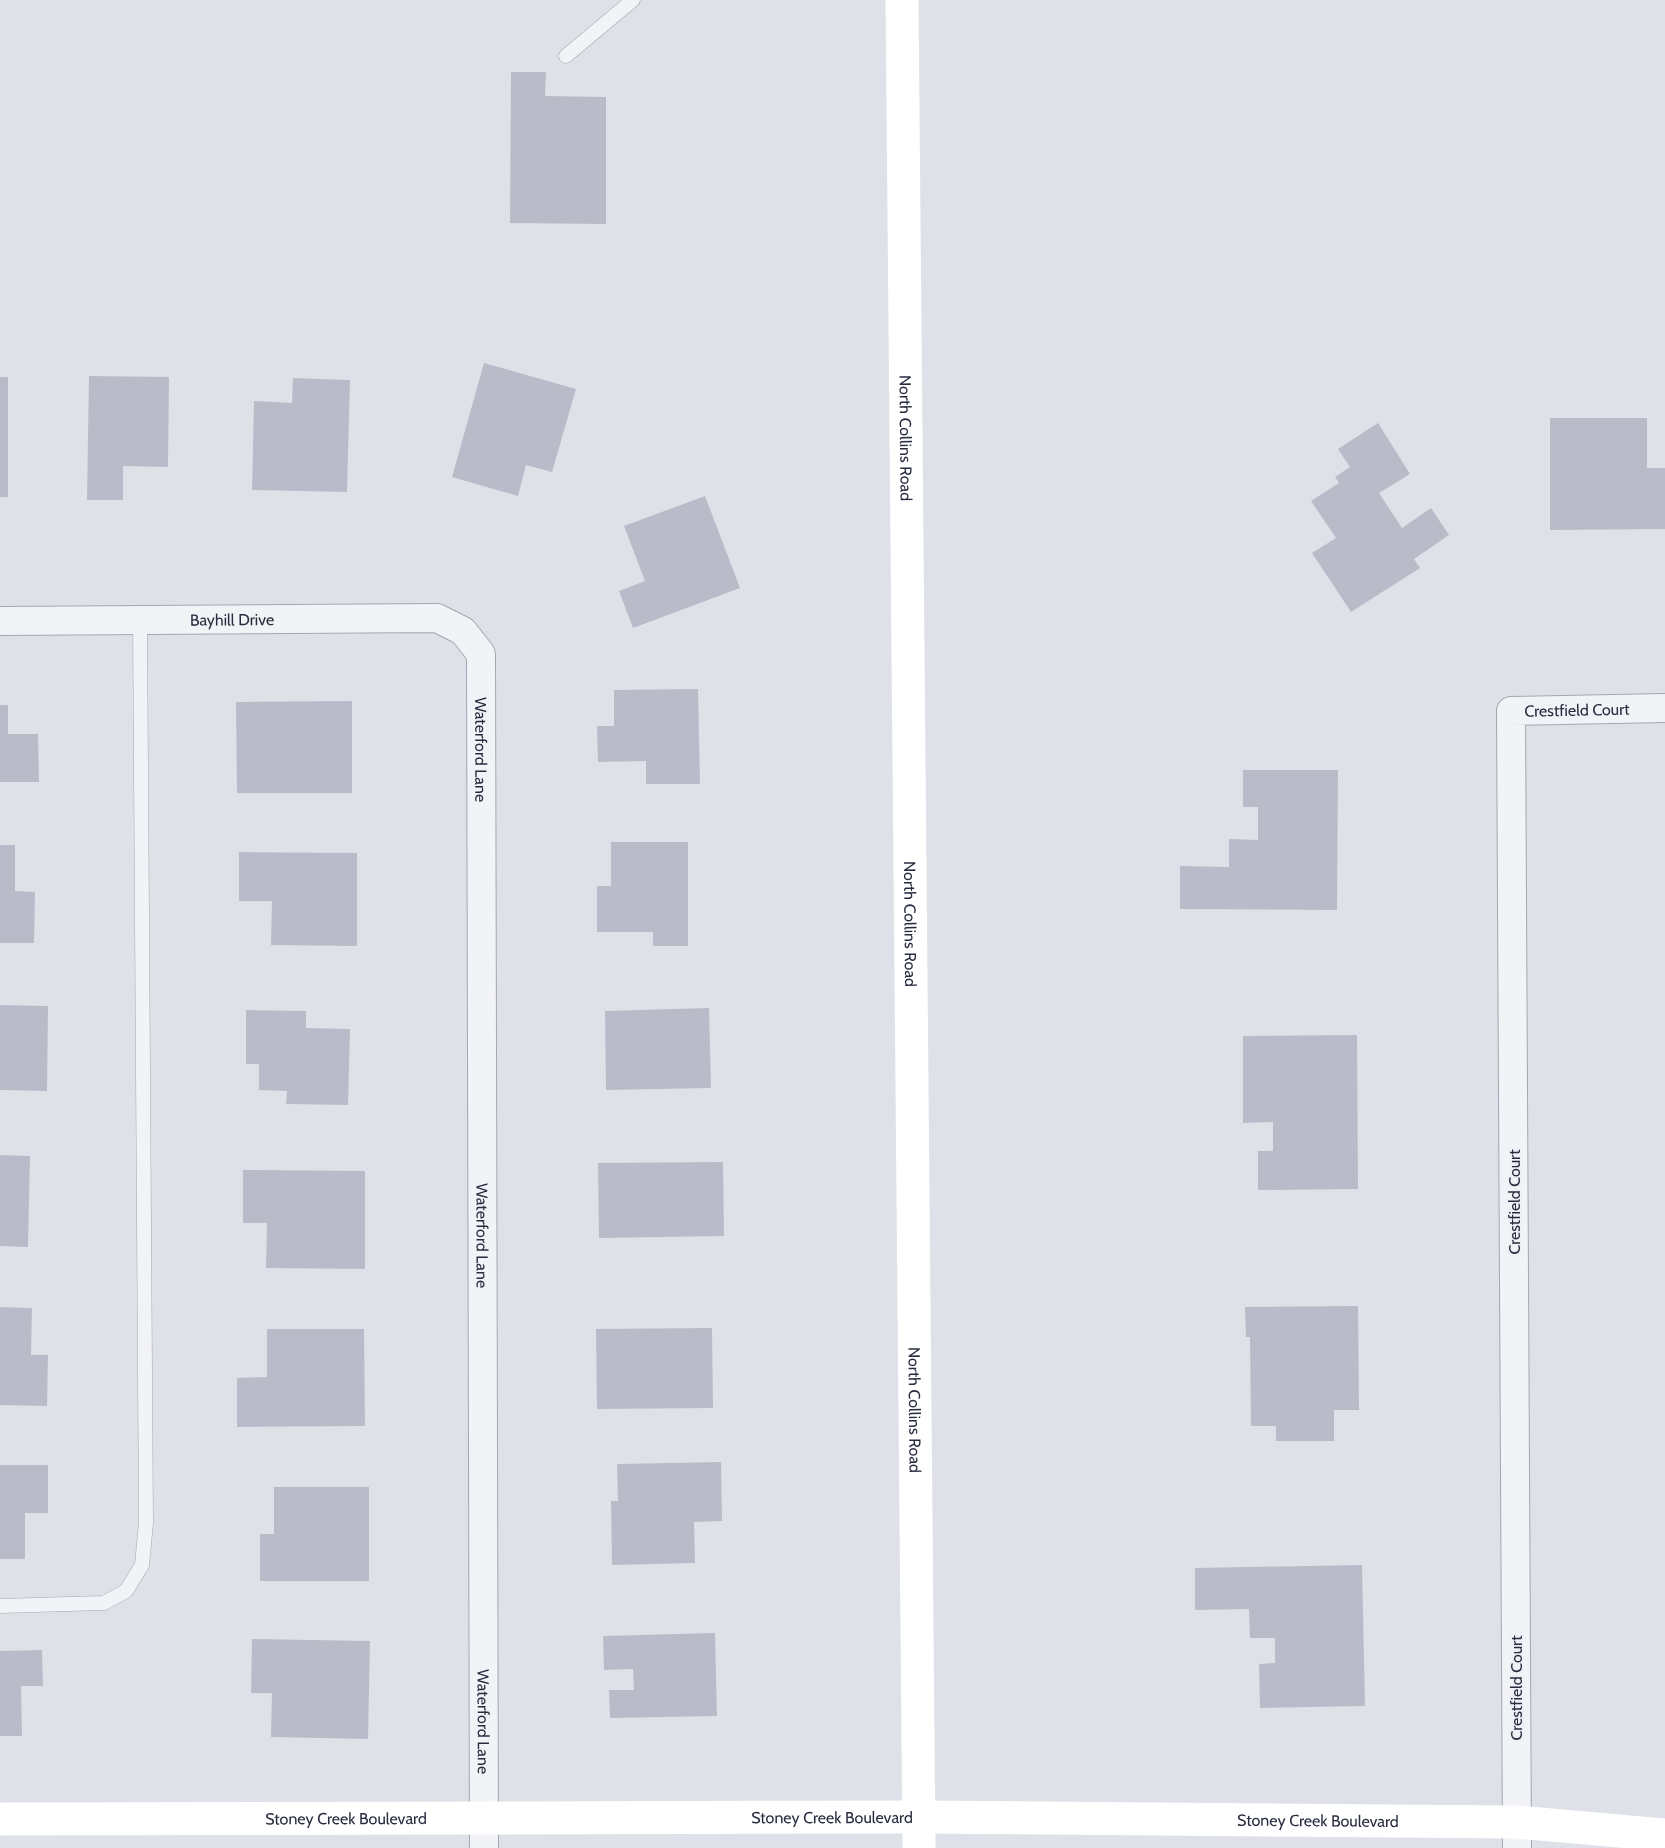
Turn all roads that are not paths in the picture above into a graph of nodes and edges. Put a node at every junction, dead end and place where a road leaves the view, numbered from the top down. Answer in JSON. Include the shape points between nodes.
{"nodes":[{"id":1,"x":633,"y":0,"type":"edge"},
{"id":2,"x":902,"y":0,"type":"edge"},
{"id":3,"x":566,"y":56,"type":"dead end"},
{"id":4,"x":140,"y":620,"type":"junction"},
{"id":5,"x":0,"y":621,"type":"edge"},
{"id":6,"x":463,"y":631,"type":"joint"},
{"id":7,"x":1665,"y":708,"type":"edge"},
{"id":8,"x":0,"y":1606,"type":"edge"},
{"id":9,"x":0,"y":1819,"type":"edge"},
{"id":10,"x":484,"y":1833,"type":"edge"},
{"id":11,"x":920,"y":1833,"type":"edge"},
{"id":12,"x":1517,"y":1835,"type":"edge"},
{"id":13,"x":1665,"y":1835,"type":"edge"}],
"edges":[{"from":1,"to":3,"type":"lane"},
{"from":2,"to":11,"type":"street","name":"North Collins Road"},
{"from":4,"to":5,"type":"street","name":"Bayhill Drive"},
{"from":4,"to":6,"type":"street","name":"Bayhill Drive","via":[[437,618]]},
{"from":4,"to":8,"type":"lane","via":[[146,1523],[142,1565],[126,1590],[104,1603]]},
{"from":6,"to":10,"type":"street","name":"Waterford Lane","via":[[481,654]]},
{"from":7,"to":12,"type":"street","name":"Crestfield Court","via":[[1511,711]]},
{"from":9,"to":10,"type":"street","name":"Stoney Creek Boulevard"},
{"from":10,"to":11,"type":"street","name":"Stoney Creek Boulevard"},
{"from":11,"to":12,"type":"street","name":"Stoney Creek Boulevard"},
{"from":12,"to":13,"type":"street","name":"Stoney Creek Boulevard"}]}
